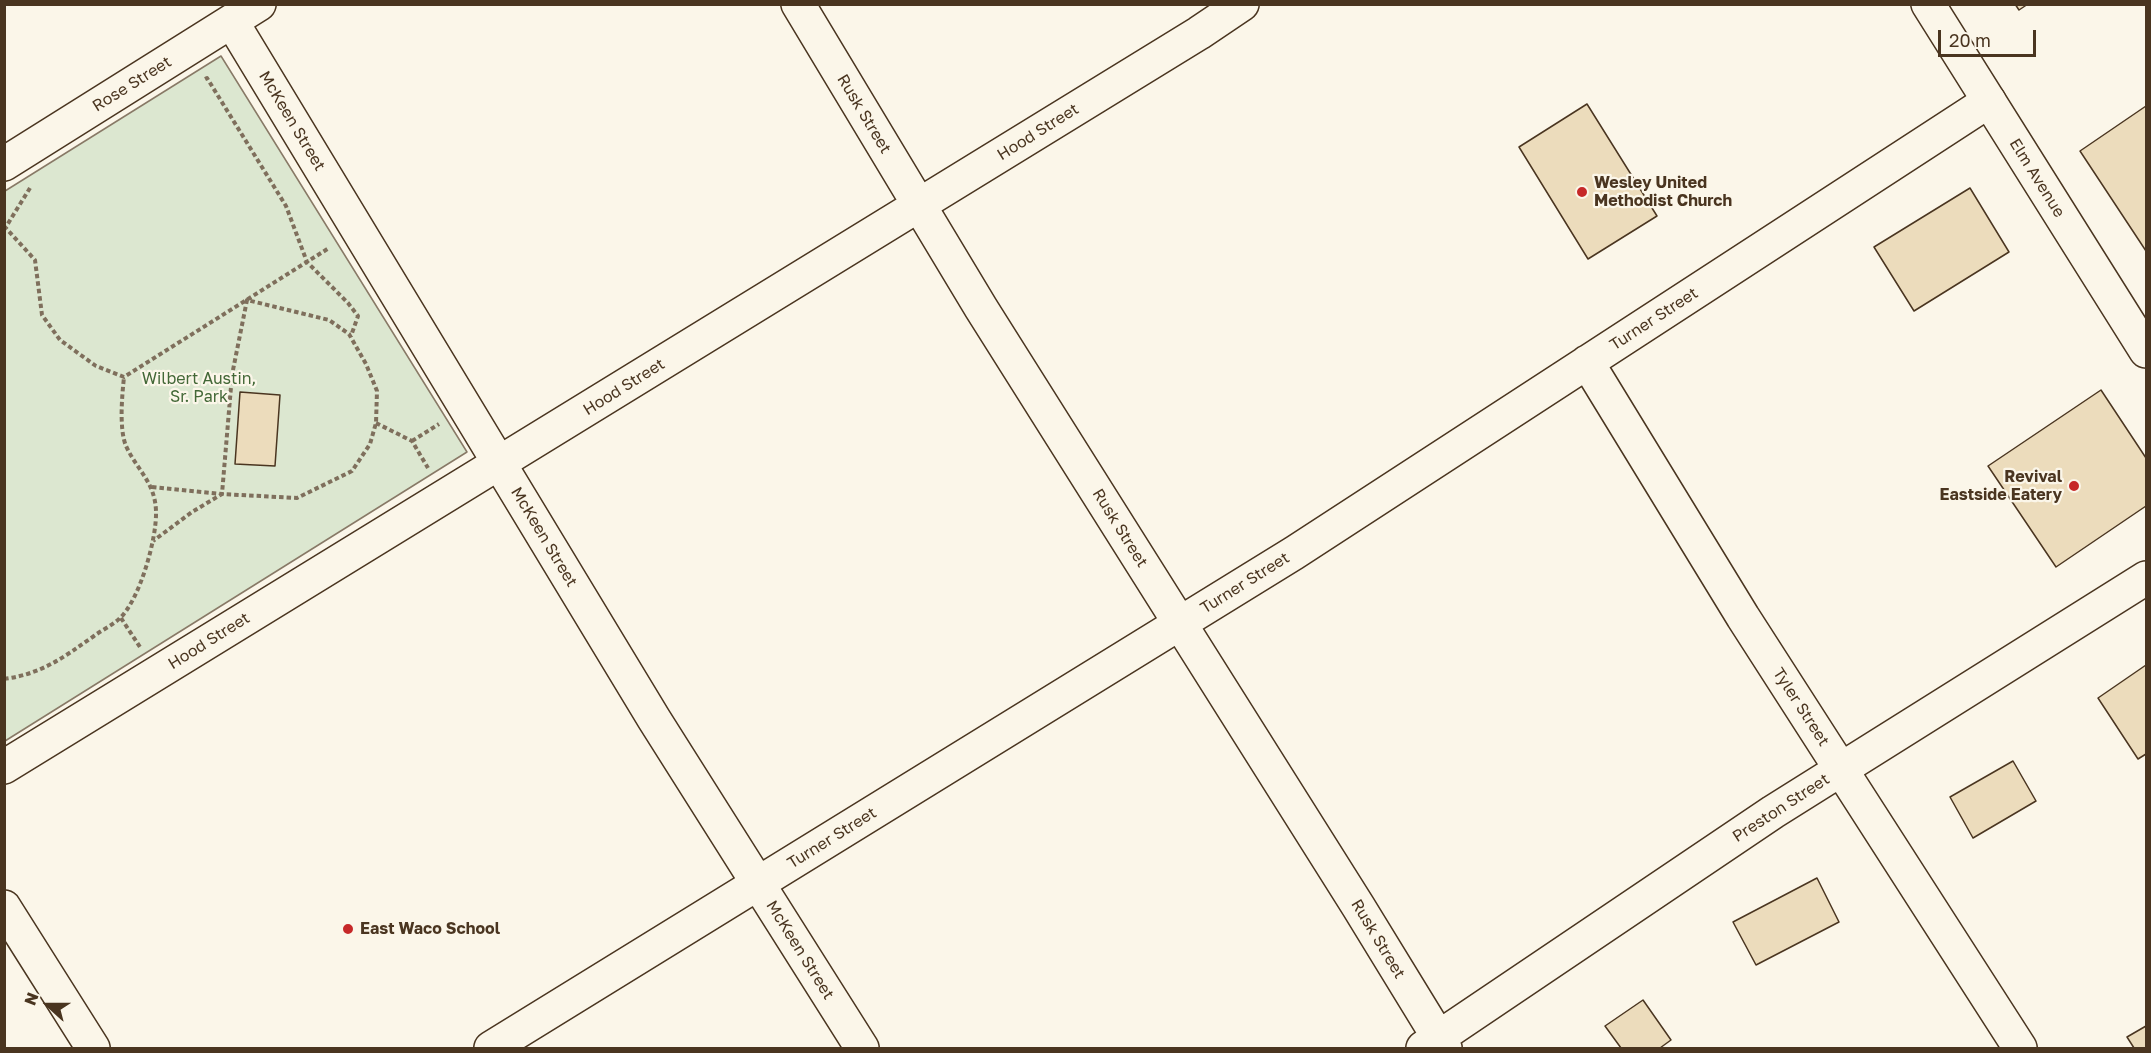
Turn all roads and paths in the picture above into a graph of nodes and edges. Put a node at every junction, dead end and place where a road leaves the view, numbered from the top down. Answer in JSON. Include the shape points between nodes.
{"nodes":[{"id":1,"x":260,"y":4,"type":"edge"},
{"id":2,"x":798,"y":4,"type":"edge"},
{"id":3,"x":1242,"y":4,"type":"edge"},
{"id":4,"x":1928,"y":4,"type":"edge"},
{"id":5,"x":232,"y":22,"type":"junction"},
{"id":6,"x":197,"y":84,"type":"dead end"},
{"id":7,"x":1989,"y":101,"type":"junction"},
{"id":8,"x":4,"y":164,"type":"edge"},
{"id":9,"x":30,"y":187,"type":"dead end"},
{"id":10,"x":919,"y":205,"type":"junction"},
{"id":11,"x":5,"y":229,"type":"edge"},
{"id":12,"x":357,"y":229,"type":"junction"},
{"id":13,"x":307,"y":262,"type":"junction"},
{"id":14,"x":247,"y":300,"type":"junction"},
{"id":15,"x":351,"y":337,"type":"junction"},
{"id":16,"x":2146,"y":351,"type":"edge"},
{"id":17,"x":1587,"y":363,"type":"junction"},
{"id":18,"x":124,"y":377,"type":"junction"},
{"id":19,"x":376,"y":423,"type":"junction"},
{"id":20,"x":500,"y":463,"type":"junction"},
{"id":21,"x":152,"y":488,"type":"junction"},
{"id":22,"x":222,"y":494,"type":"junction"},
{"id":23,"x":445,"y":497,"type":"junction"},
{"id":24,"x":153,"y":541,"type":"junction"},
{"id":25,"x":2146,"y":578,"type":"edge"},
{"id":26,"x":1180,"y":624,"type":"junction"},
{"id":27,"x":4,"y":679,"type":"edge"},
{"id":28,"x":4,"y":767,"type":"edge"},
{"id":29,"x":1841,"y":770,"type":"junction"},
{"id":30,"x":758,"y":884,"type":"junction"},
{"id":31,"x":4,"y":907,"type":"edge"},
{"id":32,"x":1436,"y":1045,"type":"edge"},
{"id":33,"x":93,"y":1048,"type":"edge"},
{"id":34,"x":491,"y":1048,"type":"edge"},
{"id":35,"x":862,"y":1048,"type":"edge"},
{"id":36,"x":2020,"y":1048,"type":"edge"}],
"edges":[{"from":1,"to":5,"type":"street","name":"Rose Street"},
{"from":2,"to":10,"type":"street","name":"Rusk Street"},
{"from":3,"to":10,"type":"street","name":"Hood Street"},
{"from":4,"to":7,"type":"street","name":"Elm Avenue"},
{"from":5,"to":8,"type":"street","name":"Rose Street"},
{"from":5,"to":12,"type":"street","name":"McKeen Street"},
{"from":6,"to":13,"type":"path","via":[[207,78],[286,206]]},
{"from":7,"to":16,"type":"street","name":"Elm Avenue"},
{"from":7,"to":17,"type":"street","name":"Turner Street"},
{"from":9,"to":11,"type":"path"},
{"from":10,"to":20,"type":"street","name":"Hood Street"},
{"from":10,"to":26,"type":"street","name":"Rusk Street"},
{"from":11,"to":18,"type":"path","via":[[35,260],[42,315],[60,340],[96,366]]},
{"from":12,"to":13,"type":"path"},
{"from":12,"to":20,"type":"street","name":"McKeen Street"},
{"from":13,"to":14,"type":"path"},
{"from":13,"to":15,"type":"path","via":[[358,316]]},
{"from":14,"to":15,"type":"path","via":[[329,320]]},
{"from":14,"to":18,"type":"path"},
{"from":14,"to":22,"type":"path","via":[[232,375]]},
{"from":15,"to":19,"type":"path","via":[[377,391]]},
{"from":17,"to":26,"type":"street","name":"Turner Street"},
{"from":17,"to":29,"type":"street","name":"Tyler Street"},
{"from":18,"to":21,"type":"path","via":[[126,444]]},
{"from":19,"to":22,"type":"path","via":[[370,444],[352,471],[297,498]]},
{"from":19,"to":23,"type":"path","via":[[412,441]]},
{"from":20,"to":23,"type":"street","name":"Hood Street"},
{"from":20,"to":30,"type":"street","name":"McKeen Street"},
{"from":21,"to":22,"type":"path"},
{"from":21,"to":24,"type":"path","via":[[156,512]]},
{"from":22,"to":24,"type":"path"},
{"from":23,"to":28,"type":"street","name":"Hood Street"},
{"from":24,"to":27,"type":"path","via":[[138,590],[121,618],[53,665]]},
{"from":25,"to":29,"type":"street","name":"Preston Street"},
{"from":26,"to":30,"type":"street","name":"Turner Street"},
{"from":26,"to":32,"type":"street","name":"Rusk Street","via":[[1358,906]]},
{"from":29,"to":32,"type":"street","name":"Preston Street","via":[[1773,812]]},
{"from":29,"to":36,"type":"street","name":"Tyler Street"},
{"from":30,"to":34,"type":"street","name":"Turner Street"},
{"from":30,"to":35,"type":"street","name":"McKeen Street"},
{"from":31,"to":33,"type":"street"}]}
